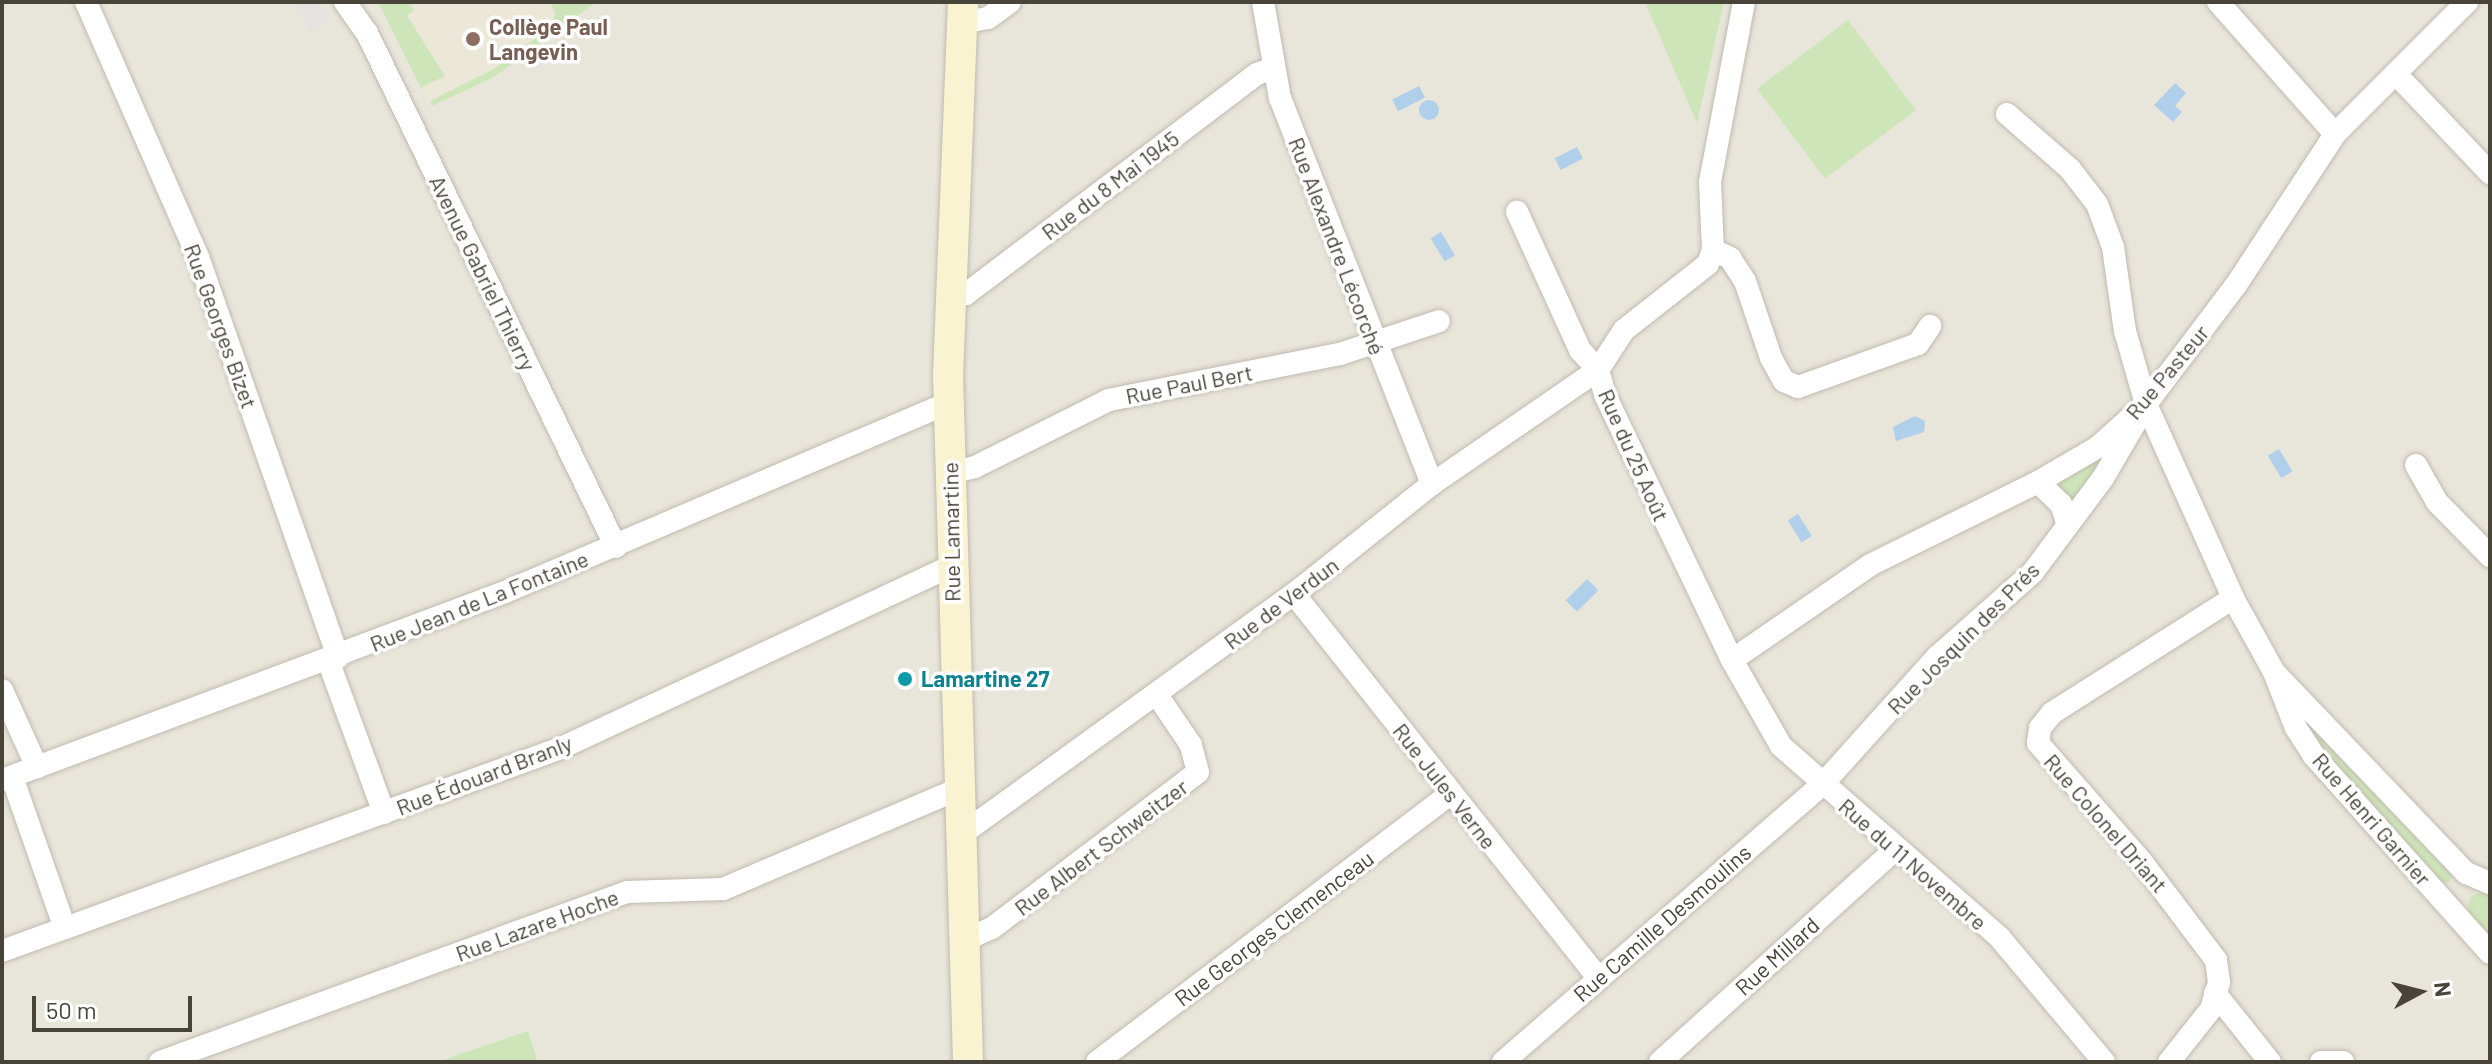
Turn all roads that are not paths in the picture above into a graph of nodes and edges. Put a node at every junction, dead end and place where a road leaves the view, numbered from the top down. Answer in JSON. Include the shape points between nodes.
{"nodes":[{"id":1,"x":86,"y":2,"type":"edge"},
{"id":2,"x":345,"y":2,"type":"edge"},
{"id":3,"x":1010,"y":2,"type":"edge"},
{"id":4,"x":1263,"y":2,"type":"edge"},
{"id":5,"x":1744,"y":2,"type":"edge"},
{"id":6,"x":2218,"y":2,"type":"edge"},
{"id":7,"x":2467,"y":2,"type":"edge"},
{"id":8,"x":963,"y":12,"type":"edge"},
{"id":9,"x":1271,"y":69,"type":"junction"},
{"id":10,"x":2396,"y":74,"type":"junction"},
{"id":11,"x":2007,"y":114,"type":"dead end"},
{"id":12,"x":2335,"y":134,"type":"junction"},
{"id":13,"x":2490,"y":173,"type":"edge"},
{"id":14,"x":1517,"y":212,"type":"dead end"},
{"id":15,"x":1713,"y":250,"type":"junction"},
{"id":16,"x":948,"y":296,"type":"junction"},
{"id":17,"x":1439,"y":321,"type":"dead end"},
{"id":18,"x":1930,"y":326,"type":"dead end"},
{"id":19,"x":1377,"y":344,"type":"junction"},
{"id":20,"x":1598,"y":370,"type":"junction"},
{"id":21,"x":949,"y":403,"type":"junction"},
{"id":22,"x":2146,"y":404,"type":"junction"},
{"id":23,"x":2416,"y":465,"type":"dead end"},
{"id":24,"x":949,"y":473,"type":"junction"},
{"id":25,"x":2038,"y":482,"type":"junction"},
{"id":26,"x":1432,"y":484,"type":"junction"},
{"id":27,"x":2068,"y":525,"type":"junction"},
{"id":28,"x":616,"y":547,"type":"junction"},
{"id":29,"x":2490,"y":556,"type":"edge"},
{"id":30,"x":951,"y":566,"type":"junction"},
{"id":31,"x":1294,"y":594,"type":"junction"},
{"id":32,"x":2233,"y":598,"type":"junction"},
{"id":33,"x":333,"y":659,"type":"junction"},
{"id":34,"x":1732,"y":660,"type":"junction"},
{"id":35,"x":2274,"y":672,"type":"junction"},
{"id":36,"x":2,"y":690,"type":"edge"},
{"id":37,"x":1157,"y":695,"type":"junction"},
{"id":38,"x":37,"y":767,"type":"junction"},
{"id":39,"x":7,"y":778,"type":"edge"},
{"id":40,"x":1822,"y":785,"type":"junction"},
{"id":41,"x":959,"y":789,"type":"junction"},
{"id":42,"x":1451,"y":793,"type":"junction"},
{"id":43,"x":384,"y":813,"type":"junction"},
{"id":44,"x":962,"y":834,"type":"junction"},
{"id":45,"x":1895,"y":850,"type":"junction"},
{"id":46,"x":2466,"y":873,"type":"junction"},
{"id":47,"x":2490,"y":883,"type":"edge"},
{"id":48,"x":2447,"y":904,"type":"junction"},
{"id":49,"x":65,"y":928,"type":"junction"},
{"id":50,"x":965,"y":940,"type":"junction"},
{"id":51,"x":2,"y":951,"type":"edge"},
{"id":52,"x":2490,"y":953,"type":"edge"},
{"id":53,"x":1598,"y":977,"type":"junction"},
{"id":54,"x":2215,"y":993,"type":"junction"},
{"id":55,"x":160,"y":1062,"type":"edge"},
{"id":56,"x":968,"y":1062,"type":"edge"},
{"id":57,"x":1097,"y":1062,"type":"edge"},
{"id":58,"x":1503,"y":1062,"type":"edge"},
{"id":59,"x":1660,"y":1062,"type":"edge"},
{"id":60,"x":2104,"y":1062,"type":"edge"},
{"id":61,"x":2169,"y":1062,"type":"edge"},
{"id":62,"x":2270,"y":1062,"type":"edge"},
{"id":63,"x":2321,"y":1062,"type":"edge"},
{"id":64,"x":2343,"y":1062,"type":"edge"}],
"edges":[{"from":1,"to":33,"type":"street","name":"Rue Georges Bizet","via":[[198,257]]},
{"from":2,"to":28,"type":"street","name":"Avenue Gabriel Thierry","via":[[367,33]]},
{"from":3,"to":8,"type":"street","via":[[988,18]]},
{"from":4,"to":9,"type":"street","name":"Rue Alexandre Lécorché"},
{"from":5,"to":15,"type":"street","via":[[1710,182]]},
{"from":6,"to":12,"type":"street"},
{"from":7,"to":10,"type":"street","name":"Rue Pasteur"},
{"from":8,"to":16,"type":"street","name":"Rue Lamartine"},
{"from":9,"to":16,"type":"street","name":"Rue du 8 Mai 1945","via":[[1257,74],[966,294]]},
{"from":9,"to":19,"type":"street","name":"Rue Alexandre Lécorché"},
{"from":10,"to":12,"type":"street","name":"Rue Pasteur"},
{"from":10,"to":13,"type":"street"},
{"from":11,"to":22,"type":"street","name":"Rue Henri Garnier","via":[[2053,152],[2097,204],[2113,247],[2125,331]]},
{"from":12,"to":22,"type":"street","name":"Rue Pasteur","via":[[2236,285]]},
{"from":14,"to":20,"type":"street","via":[[1580,350]]},
{"from":15,"to":18,"type":"street","via":[[1730,258],[1738,270],[1771,358],[1784,381],[1798,387],[1918,344]]},
{"from":15,"to":20,"type":"street","name":"Rue du 25 Août","via":[[1695,278],[1624,330]]},
{"from":16,"to":21,"type":"street","name":"Rue Lamartine"},
{"from":17,"to":19,"type":"street","name":"Rue Paul Bert"},
{"from":19,"to":24,"type":"street","name":"Rue Paul Bert","via":[[1109,400],[975,467]]},
{"from":19,"to":26,"type":"street","name":"Rue Alexandre Lécorché"},
{"from":20,"to":26,"type":"street","name":"Rue de Verdun"},
{"from":20,"to":34,"type":"street","name":"Rue du 25 Août","via":[[1636,463]]},
{"from":21,"to":24,"type":"street","name":"Rue Lamartine"},
{"from":21,"to":28,"type":"street","name":"Rue Jean de La Fontaine"},
{"from":22,"to":25,"type":"street","name":"Rue Pasteur","via":[[2098,447]]},
{"from":22,"to":27,"type":"street","name":"Rue Josquin des Prés"},
{"from":22,"to":32,"type":"street","name":"Rue Henri Garnier"},
{"from":23,"to":29,"type":"street","via":[[2437,502]]},
{"from":24,"to":30,"type":"street","name":"Rue Lamartine"},
{"from":25,"to":27,"type":"street","via":[[2061,504]]},
{"from":25,"to":34,"type":"street","name":"Rue Pasteur","via":[[1870,565]]},
{"from":26,"to":31,"type":"street","name":"Rue de Verdun"},
{"from":27,"to":40,"type":"street","name":"Rue Josquin des Prés","via":[[2033,572],[1937,657]]},
{"from":28,"to":33,"type":"street","name":"Rue Jean de La Fontaine"},
{"from":30,"to":41,"type":"street","name":"Rue Lamartine"},
{"from":30,"to":43,"type":"street","name":"Rue Édouard Branly","via":[[561,748]]},
{"from":31,"to":37,"type":"street","name":"Rue de Verdun"},
{"from":31,"to":42,"type":"street","name":"Rue Jules Verne"},
{"from":32,"to":35,"type":"street","name":"Rue Henri Garnier"},
{"from":32,"to":54,"type":"street","name":"Rue Colonel Driant","via":[[2052,713],[2040,728],[2038,743],[2142,862],[2216,960]]},
{"from":33,"to":38,"type":"street","name":"Rue Jean de La Fontaine"},
{"from":33,"to":43,"type":"street","name":"Rue Georges Bizet"},
{"from":34,"to":40,"type":"street","name":"Rue du 11 Novembre","via":[[1781,746]]},
{"from":35,"to":46,"type":"street","name":"Rue Henri Garnier"},
{"from":35,"to":48,"type":"street","name":"Rue Henri Garnier","via":[[2296,728],[2314,756]]},
{"from":36,"to":38,"type":"street"},
{"from":37,"to":44,"type":"street","name":"Rue de Verdun"},
{"from":37,"to":50,"type":"street","name":"Rue Albert Schweitzer","via":[[1191,745],[1198,772],[992,928]]},
{"from":38,"to":39,"type":"street","name":"Rue Jean de La Fontaine"},
{"from":39,"to":49,"type":"street"},
{"from":40,"to":45,"type":"street","name":"Rue du 11 Novembre"},
{"from":40,"to":53,"type":"street","name":"Rue Camille Desmoulins"},
{"from":41,"to":44,"type":"street","name":"Rue Lamartine"},
{"from":41,"to":55,"type":"street","name":"Rue Lazare Hoche","via":[[723,889],[627,892]]},
{"from":42,"to":53,"type":"street","name":"Rue Jules Verne"},
{"from":42,"to":57,"type":"street","name":"Rue Georges Clemenceau"},
{"from":43,"to":49,"type":"street","name":"Rue Édouard Branly"},
{"from":44,"to":50,"type":"street","name":"Rue Lamartine"},
{"from":45,"to":59,"type":"street","name":"Rue Millard"},
{"from":45,"to":60,"type":"street","name":"Rue du 11 Novembre","via":[[2000,938]]},
{"from":46,"to":47,"type":"street","name":"Rue Henri Garnier"},
{"from":46,"to":48,"type":"street"},
{"from":48,"to":52,"type":"street","name":"Rue Henri Garnier"},
{"from":49,"to":51,"type":"street","name":"Rue Édouard Branly"},
{"from":50,"to":56,"type":"street","name":"Rue Lamartine"},
{"from":53,"to":58,"type":"street","name":"Rue Camille Desmoulins"},
{"from":54,"to":61,"type":"street","via":[[2211,1009]]},
{"from":54,"to":62,"type":"street"},
{"from":63,"to":64,"type":"street"}]}
